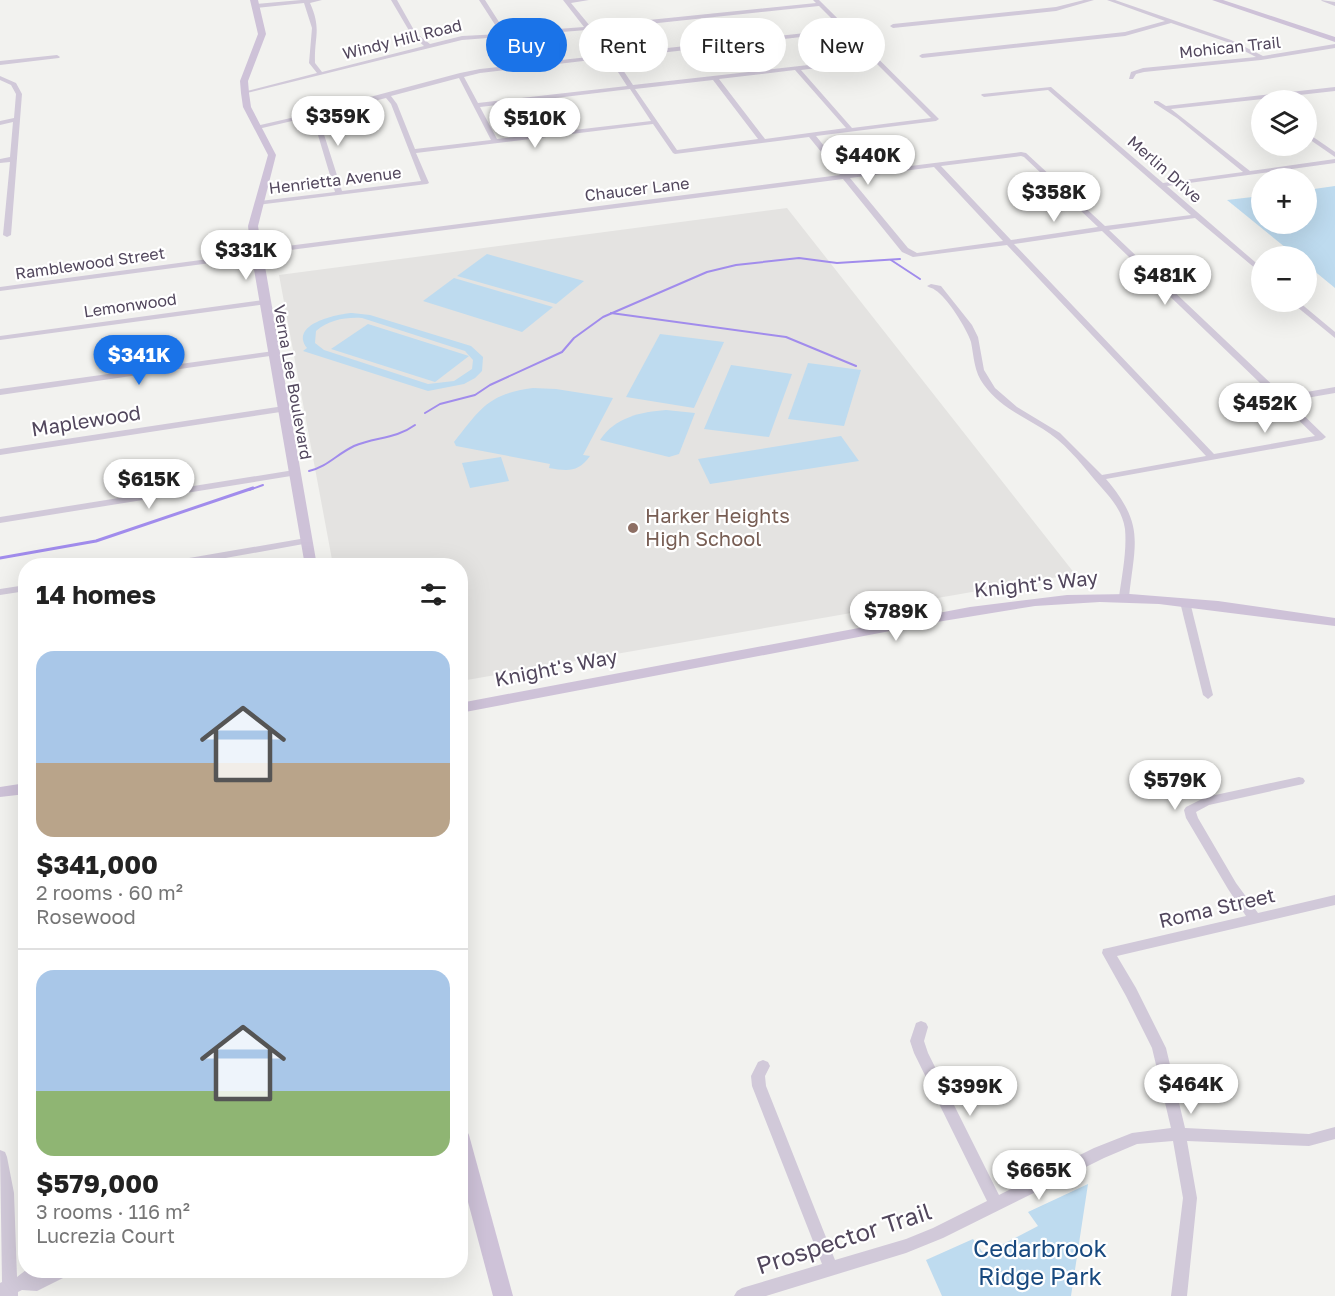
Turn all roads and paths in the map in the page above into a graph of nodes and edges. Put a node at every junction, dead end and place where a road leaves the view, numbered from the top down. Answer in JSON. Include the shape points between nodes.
{"nodes":[{"id":1,"x":319,"y":0,"type":"edge"},
{"id":2,"x":393,"y":0,"type":"edge"},
{"id":3,"x":482,"y":0,"type":"edge"},
{"id":4,"x":586,"y":0,"type":"edge"},
{"id":5,"x":1091,"y":0,"type":"edge"},
{"id":6,"x":1110,"y":0,"type":"edge"},
{"id":7,"x":1216,"y":0,"type":"edge"},
{"id":8,"x":1324,"y":0,"type":"edge"},
{"id":9,"x":306,"y":1,"type":"edge"},
{"id":10,"x":567,"y":1,"type":"edge"},
{"id":11,"x":818,"y":2,"type":"edge"},
{"id":12,"x":255,"y":3,"type":"edge"},
{"id":13,"x":1335,"y":4,"type":"edge"},
{"id":14,"x":494,"y":18,"type":"edge"},
{"id":15,"x":580,"y":18,"type":"edge"},
{"id":16,"x":835,"y":18,"type":"edge"},
{"id":17,"x":668,"y":19,"type":"edge"},
{"id":18,"x":1171,"y":21,"type":"junction"},
{"id":19,"x":893,"y":26,"type":"dead end"},
{"id":20,"x":486,"y":36,"type":"edge"},
{"id":21,"x":798,"y":36,"type":"edge"},
{"id":22,"x":1335,"y":40,"type":"edge"},
{"id":23,"x":428,"y":46,"type":"junction"},
{"id":24,"x":1335,"y":46,"type":"edge"},
{"id":25,"x":668,"y":51,"type":"edge"},
{"id":26,"x":922,"y":56,"type":"dead end"},
{"id":27,"x":57,"y":57,"type":"dead end"},
{"id":28,"x":1261,"y":58,"type":"junction"},
{"id":29,"x":579,"y":61,"type":"edge"},
{"id":30,"x":0,"y":63,"type":"edge"},
{"id":31,"x":796,"y":68,"type":"joint"},
{"id":32,"x":885,"y":68,"type":"edge"},
{"id":33,"x":622,"y":72,"type":"edge"},
{"id":34,"x":321,"y":73,"type":"junction"},
{"id":35,"x":460,"y":75,"type":"junction"},
{"id":36,"x":714,"y":77,"type":"junction"},
{"id":37,"x":0,"y":78,"type":"edge"},
{"id":38,"x":1131,"y":78,"type":"dead end"},
{"id":39,"x":14,"y":84,"type":"junction"},
{"id":40,"x":632,"y":87,"type":"junction"},
{"id":41,"x":0,"y":89,"type":"edge"},
{"id":42,"x":1335,"y":89,"type":"edge"},
{"id":43,"x":1317,"y":92,"type":"edge"},
{"id":44,"x":245,"y":93,"type":"junction"},
{"id":45,"x":387,"y":94,"type":"junction"},
{"id":46,"x":984,"y":95,"type":"dead end"},
{"id":47,"x":1251,"y":101,"type":"edge"},
{"id":48,"x":1156,"y":102,"type":"dead end"},
{"id":49,"x":477,"y":105,"type":"junction"},
{"id":50,"x":1166,"y":108,"type":"junction"},
{"id":51,"x":311,"y":116,"type":"junction"},
{"id":52,"x":16,"y":120,"type":"junction"},
{"id":53,"x":655,"y":122,"type":"junction"},
{"id":54,"x":0,"y":123,"type":"edge"},
{"id":55,"x":258,"y":127,"type":"junction"},
{"id":56,"x":851,"y":130,"type":"junction"},
{"id":57,"x":811,"y":135,"type":"junction"},
{"id":58,"x":495,"y":141,"type":"junction"},
{"id":59,"x":763,"y":141,"type":"junction"},
{"id":60,"x":1317,"y":142,"type":"edge"},
{"id":61,"x":412,"y":151,"type":"junction"},
{"id":62,"x":1335,"y":155,"type":"edge"},
{"id":63,"x":14,"y":159,"type":"junction"},
{"id":64,"x":0,"y":161,"type":"edge"},
{"id":65,"x":1335,"y":161,"type":"edge"},
{"id":66,"x":935,"y":164,"type":"junction"},
{"id":67,"x":1249,"y":173,"type":"junction"},
{"id":68,"x":844,"y":176,"type":"junction"},
{"id":69,"x":1160,"y":184,"type":"junction"},
{"id":70,"x":339,"y":194,"type":"junction"},
{"id":71,"x":10,"y":198,"type":"junction"},
{"id":72,"x":0,"y":199,"type":"edge"},
{"id":73,"x":260,"y":203,"type":"junction"},
{"id":74,"x":1196,"y":216,"type":"junction"},
{"id":75,"x":1104,"y":229,"type":"junction"},
{"id":76,"x":7,"y":235,"type":"dead end"},
{"id":77,"x":1009,"y":243,"type":"junction"},
{"id":78,"x":256,"y":254,"type":"junction"},
{"id":79,"x":1251,"y":263,"type":"edge"},
{"id":80,"x":931,"y":286,"type":"dead end"},
{"id":81,"x":0,"y":289,"type":"edge"},
{"id":82,"x":264,"y":302,"type":"junction"},
{"id":83,"x":1307,"y":312,"type":"edge"},
{"id":84,"x":1335,"y":336,"type":"edge"},
{"id":85,"x":0,"y":338,"type":"edge"},
{"id":86,"x":274,"y":353,"type":"junction"},
{"id":87,"x":1335,"y":390,"type":"edge"},
{"id":88,"x":0,"y":392,"type":"edge"},
{"id":89,"x":1283,"y":399,"type":"junction"},
{"id":90,"x":284,"y":409,"type":"junction"},
{"id":91,"x":0,"y":452,"type":"edge"},
{"id":92,"x":1213,"y":458,"type":"junction"},
{"id":93,"x":294,"y":472,"type":"junction"},
{"id":94,"x":1098,"y":478,"type":"junction"},
{"id":95,"x":0,"y":520,"type":"edge"},
{"id":96,"x":306,"y":541,"type":"junction"},
{"id":97,"x":207,"y":558,"type":"edge"},
{"id":98,"x":309,"y":558,"type":"edge"},
{"id":99,"x":18,"y":589,"type":"edge"},
{"id":100,"x":0,"y":592,"type":"edge"},
{"id":101,"x":1124,"y":597,"type":"junction"},
{"id":102,"x":1185,"y":602,"type":"junction"},
{"id":103,"x":1335,"y":622,"type":"edge"},
{"id":104,"x":1208,"y":695,"type":"dead end"},
{"id":105,"x":468,"y":707,"type":"edge"},
{"id":106,"x":1299,"y":782,"type":"dead end"},
{"id":107,"x":18,"y":789,"type":"edge"},
{"id":108,"x":0,"y":792,"type":"edge"},
{"id":109,"x":1335,"y":900,"type":"edge"},
{"id":110,"x":1255,"y":919,"type":"junction"},
{"id":111,"x":921,"y":1027,"type":"dead end"},
{"id":112,"x":763,"y":1066,"type":"dead end"},
{"id":113,"x":1335,"y":1133,"type":"edge"},
{"id":114,"x":1178,"y":1134,"type":"junction"},
{"id":115,"x":0,"y":1157,"type":"edge"},
{"id":116,"x":468,"y":1165,"type":"edge"},
{"id":117,"x":996,"y":1205,"type":"junction"},
{"id":118,"x":831,"y":1269,"type":"junction"},
{"id":119,"x":25,"y":1278,"type":"edge"},
{"id":120,"x":49,"y":1278,"type":"edge"},
{"id":121,"x":11,"y":1289,"type":"edge"},
{"id":122,"x":503,"y":1296,"type":"edge"},
{"id":123,"x":742,"y":1296,"type":"edge"},
{"id":124,"x":1179,"y":1296,"type":"edge"}],
"edges":[{"from":1,"to":9,"type":"street"},
{"from":2,"to":23,"type":"street","via":[[413,33]]},
{"from":3,"to":14,"type":"street"},
{"from":4,"to":10,"type":"street"},
{"from":5,"to":19,"type":"street","via":[[1056,9]]},
{"from":6,"to":18,"type":"street"},
{"from":7,"to":22,"type":"street"},
{"from":8,"to":13,"type":"street"},
{"from":9,"to":12,"type":"street"},
{"from":9,"to":34,"type":"street","via":[[316,21],[312,63]]},
{"from":10,"to":15,"type":"street"},
{"from":11,"to":16,"type":"street"},
{"from":11,"to":17,"type":"street","name":"Windy Hill Road"},
{"from":12,"to":44,"type":"street","via":[[261,42],[247,74]]},
{"from":18,"to":26,"type":"street","via":[[1125,34]]},
{"from":18,"to":28,"type":"street","via":[[1229,41]]},
{"from":20,"to":23,"type":"street","name":"Windy Hill Road"},
{"from":21,"to":25,"type":"street"},
{"from":23,"to":34,"type":"street","name":"Windy Hill Road"},
{"from":24,"to":28,"type":"street","name":"Mohican Trail"},
{"from":27,"to":30,"type":"street"},
{"from":28,"to":38,"type":"street","name":"Mohican Trail","via":[[1143,70],[1133,73]]},
{"from":29,"to":35,"type":"street"},
{"from":31,"to":36,"type":"street"},
{"from":31,"to":56,"type":"street"},
{"from":32,"to":56,"type":"street","via":[[936,119]]},
{"from":33,"to":40,"type":"street"},
{"from":34,"to":44,"type":"street","name":"Windy Hill Road"},
{"from":35,"to":45,"type":"street"},
{"from":35,"to":49,"type":"street"},
{"from":36,"to":40,"type":"street"},
{"from":36,"to":59,"type":"street"},
{"from":37,"to":39,"type":"street"},
{"from":39,"to":41,"type":"street"},
{"from":39,"to":52,"type":"street","via":[[19,94]]},
{"from":40,"to":49,"type":"street"},
{"from":40,"to":53,"type":"street"},
{"from":42,"to":43,"type":"street"},
{"from":44,"to":55,"type":"street","name":"Verna Lee Boulevard","via":[[247,107]]},
{"from":45,"to":51,"type":"street"},
{"from":45,"to":61,"type":"street","name":"Henrietta Avenue"},
{"from":46,"to":69,"type":"street","name":"Merlin Drive","via":[[1049,88]]},
{"from":47,"to":50,"type":"street"},
{"from":48,"to":50,"type":"street"},
{"from":49,"to":58,"type":"street"},
{"from":50,"to":67,"type":"street"},
{"from":51,"to":55,"type":"street"},
{"from":51,"to":70,"type":"street","via":[[318,125]]},
{"from":52,"to":54,"type":"street"},
{"from":52,"to":63,"type":"street"},
{"from":53,"to":58,"type":"street"},
{"from":53,"to":59,"type":"street","via":[[675,152]]},
{"from":55,"to":73,"type":"street","name":"Verna Lee Boulevard","via":[[272,155]]},
{"from":56,"to":57,"type":"street"},
{"from":57,"to":59,"type":"street"},
{"from":57,"to":68,"type":"street"},
{"from":58,"to":61,"type":"street"},
{"from":60,"to":62,"type":"street"},
{"from":61,"to":70,"type":"street","name":"Henrietta Avenue","via":[[425,183]]},
{"from":63,"to":64,"type":"street"},
{"from":63,"to":71,"type":"street"},
{"from":65,"to":67,"type":"street"},
{"from":66,"to":68,"type":"street","name":"Chaucer Lane"},
{"from":66,"to":75,"type":"street","name":"Chaucer Lane","via":[[1026,155]]},
{"from":66,"to":77,"type":"street"},
{"from":67,"to":69,"type":"street"},
{"from":68,"to":77,"type":"street","via":[[910,253],[922,255]]},
{"from":68,"to":78,"type":"street","name":"Chaucer Lane"},
{"from":69,"to":74,"type":"street","name":"Merlin Drive"},
{"from":70,"to":73,"type":"street","name":"Henrietta Avenue"},
{"from":71,"to":72,"type":"street"},
{"from":71,"to":76,"type":"street"},
{"from":73,"to":78,"type":"street","name":"Verna Lee Boulevard","via":[[253,226]]},
{"from":74,"to":75,"type":"street"},
{"from":74,"to":79,"type":"street","name":"Merlin Drive"},
{"from":75,"to":77,"type":"street"},
{"from":75,"to":89,"type":"street"},
{"from":77,"to":92,"type":"street"},
{"from":78,"to":81,"type":"street","name":"Ramblewood Street"},
{"from":78,"to":82,"type":"street","name":"Verna Lee Boulevard"},
{"from":80,"to":94,"type":"street","via":[[938,288],[971,329],[977,365],[996,394],[1061,438]]},
{"from":82,"to":85,"type":"street","name":"Lemonwood"},
{"from":82,"to":86,"type":"street","name":"Verna Lee Boulevard"},
{"from":83,"to":84,"type":"street"},
{"from":86,"to":88,"type":"street"},
{"from":86,"to":90,"type":"street","name":"Verna Lee Boulevard"},
{"from":87,"to":89,"type":"street"},
{"from":89,"to":92,"type":"street","via":[[1322,437]]},
{"from":90,"to":91,"type":"street","name":"Maplewood"},
{"from":90,"to":93,"type":"street","name":"Verna Lee Boulevard"},
{"from":92,"to":94,"type":"street"},
{"from":93,"to":95,"type":"street"},
{"from":93,"to":96,"type":"street","name":"Verna Lee Boulevard"},
{"from":94,"to":101,"type":"street","via":[[1128,520]]},
{"from":96,"to":97,"type":"street"},
{"from":96,"to":98,"type":"street","name":"Verna Lee Boulevard"},
{"from":99,"to":100,"type":"street"},
{"from":101,"to":102,"type":"street","name":"Knight's Way"},
{"from":101,"to":105,"type":"street","name":"Knight's Way","via":[[999,607]]},
{"from":102,"to":103,"type":"street","name":"Knight's Way"},
{"from":102,"to":104,"type":"street"},
{"from":106,"to":110,"type":"street","via":[[1206,801],[1190,810]]},
{"from":107,"to":108,"type":"street"},
{"from":109,"to":110,"type":"street","name":"Roma Street"},
{"from":110,"to":114,"type":"street","name":"Roma Street","via":[[1108,953],[1159,1048]]},
{"from":111,"to":117,"type":"street","via":[[916,1041],[921,1053]]},
{"from":112,"to":118,"type":"street","via":[[759,1086]]},
{"from":113,"to":114,"type":"street","name":"Prospector Trail","via":[[1310,1140]]},
{"from":114,"to":117,"type":"street","name":"Prospector Trail","via":[[1153,1135],[1119,1144]]},
{"from":114,"to":124,"type":"street","via":[[1190,1198]]},
{"from":115,"to":121,"type":"street","via":[[7,1193]]},
{"from":116,"to":122,"type":"street"},
{"from":117,"to":118,"type":"street","name":"Prospector Trail","via":[[906,1246]]},
{"from":118,"to":123,"type":"street","name":"Prospector Trail"},
{"from":119,"to":121,"type":"street"},
{"from":120,"to":121,"type":"street"}]}
